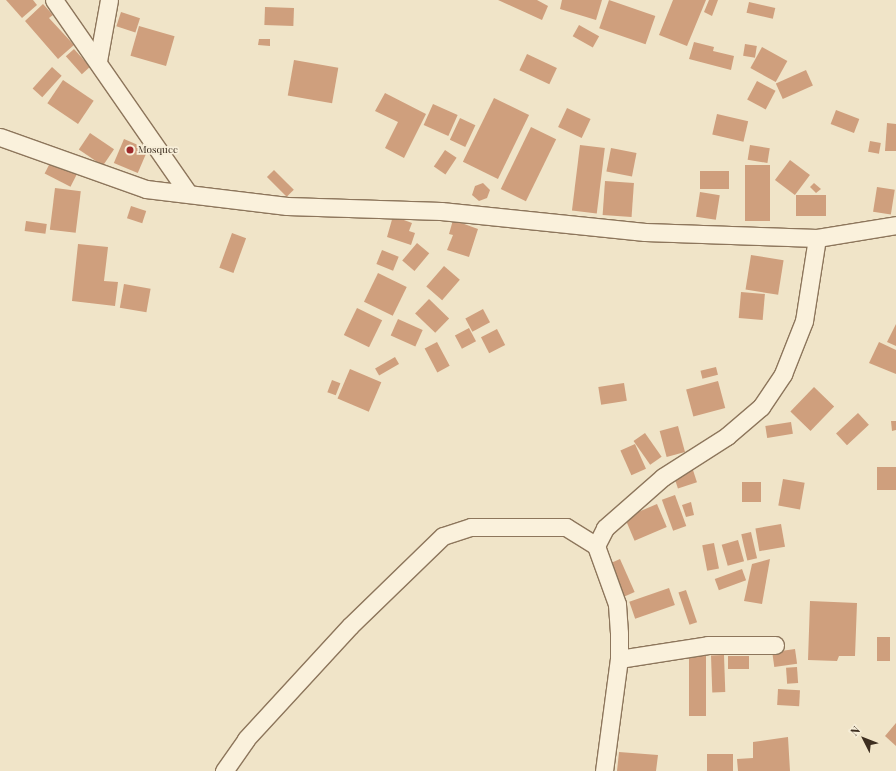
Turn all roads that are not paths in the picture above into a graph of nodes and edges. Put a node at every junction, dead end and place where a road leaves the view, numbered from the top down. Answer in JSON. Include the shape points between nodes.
{"nodes":[{"id":1,"x":54,"y":0,"type":"edge"},
{"id":2,"x":109,"y":0,"type":"edge"},
{"id":3,"x":98,"y":61,"type":"junction"},
{"id":4,"x":0,"y":137,"type":"edge"},
{"id":5,"x":189,"y":194,"type":"junction"},
{"id":6,"x":896,"y":225,"type":"edge"},
{"id":7,"x":818,"y":238,"type":"junction"},
{"id":8,"x":596,"y":546,"type":"junction"},
{"id":9,"x":775,"y":646,"type":"dead end"},
{"id":10,"x":619,"y":659,"type":"junction"},
{"id":11,"x":224,"y":771,"type":"edge"},
{"id":12,"x":604,"y":771,"type":"edge"}],
"edges":[{"from":1,"to":3,"type":"street"},
{"from":2,"to":3,"type":"street"},
{"from":3,"to":5,"type":"street"},
{"from":4,"to":5,"type":"street","via":[[146,189]]},
{"from":5,"to":7,"type":"street","via":[[287,206],[441,211],[645,232]]},
{"from":6,"to":7,"type":"street"},
{"from":7,"to":8,"type":"street","via":[[804,321],[783,374],[762,407],[727,436],[663,477],[605,528]]},
{"from":8,"to":10,"type":"street","via":[[617,604]]},
{"from":8,"to":11,"type":"street","via":[[566,527],[471,527],[443,536],[350,626],[246,739]]},
{"from":9,"to":10,"type":"street","via":[[708,645]]},
{"from":10,"to":12,"type":"street"}]}
